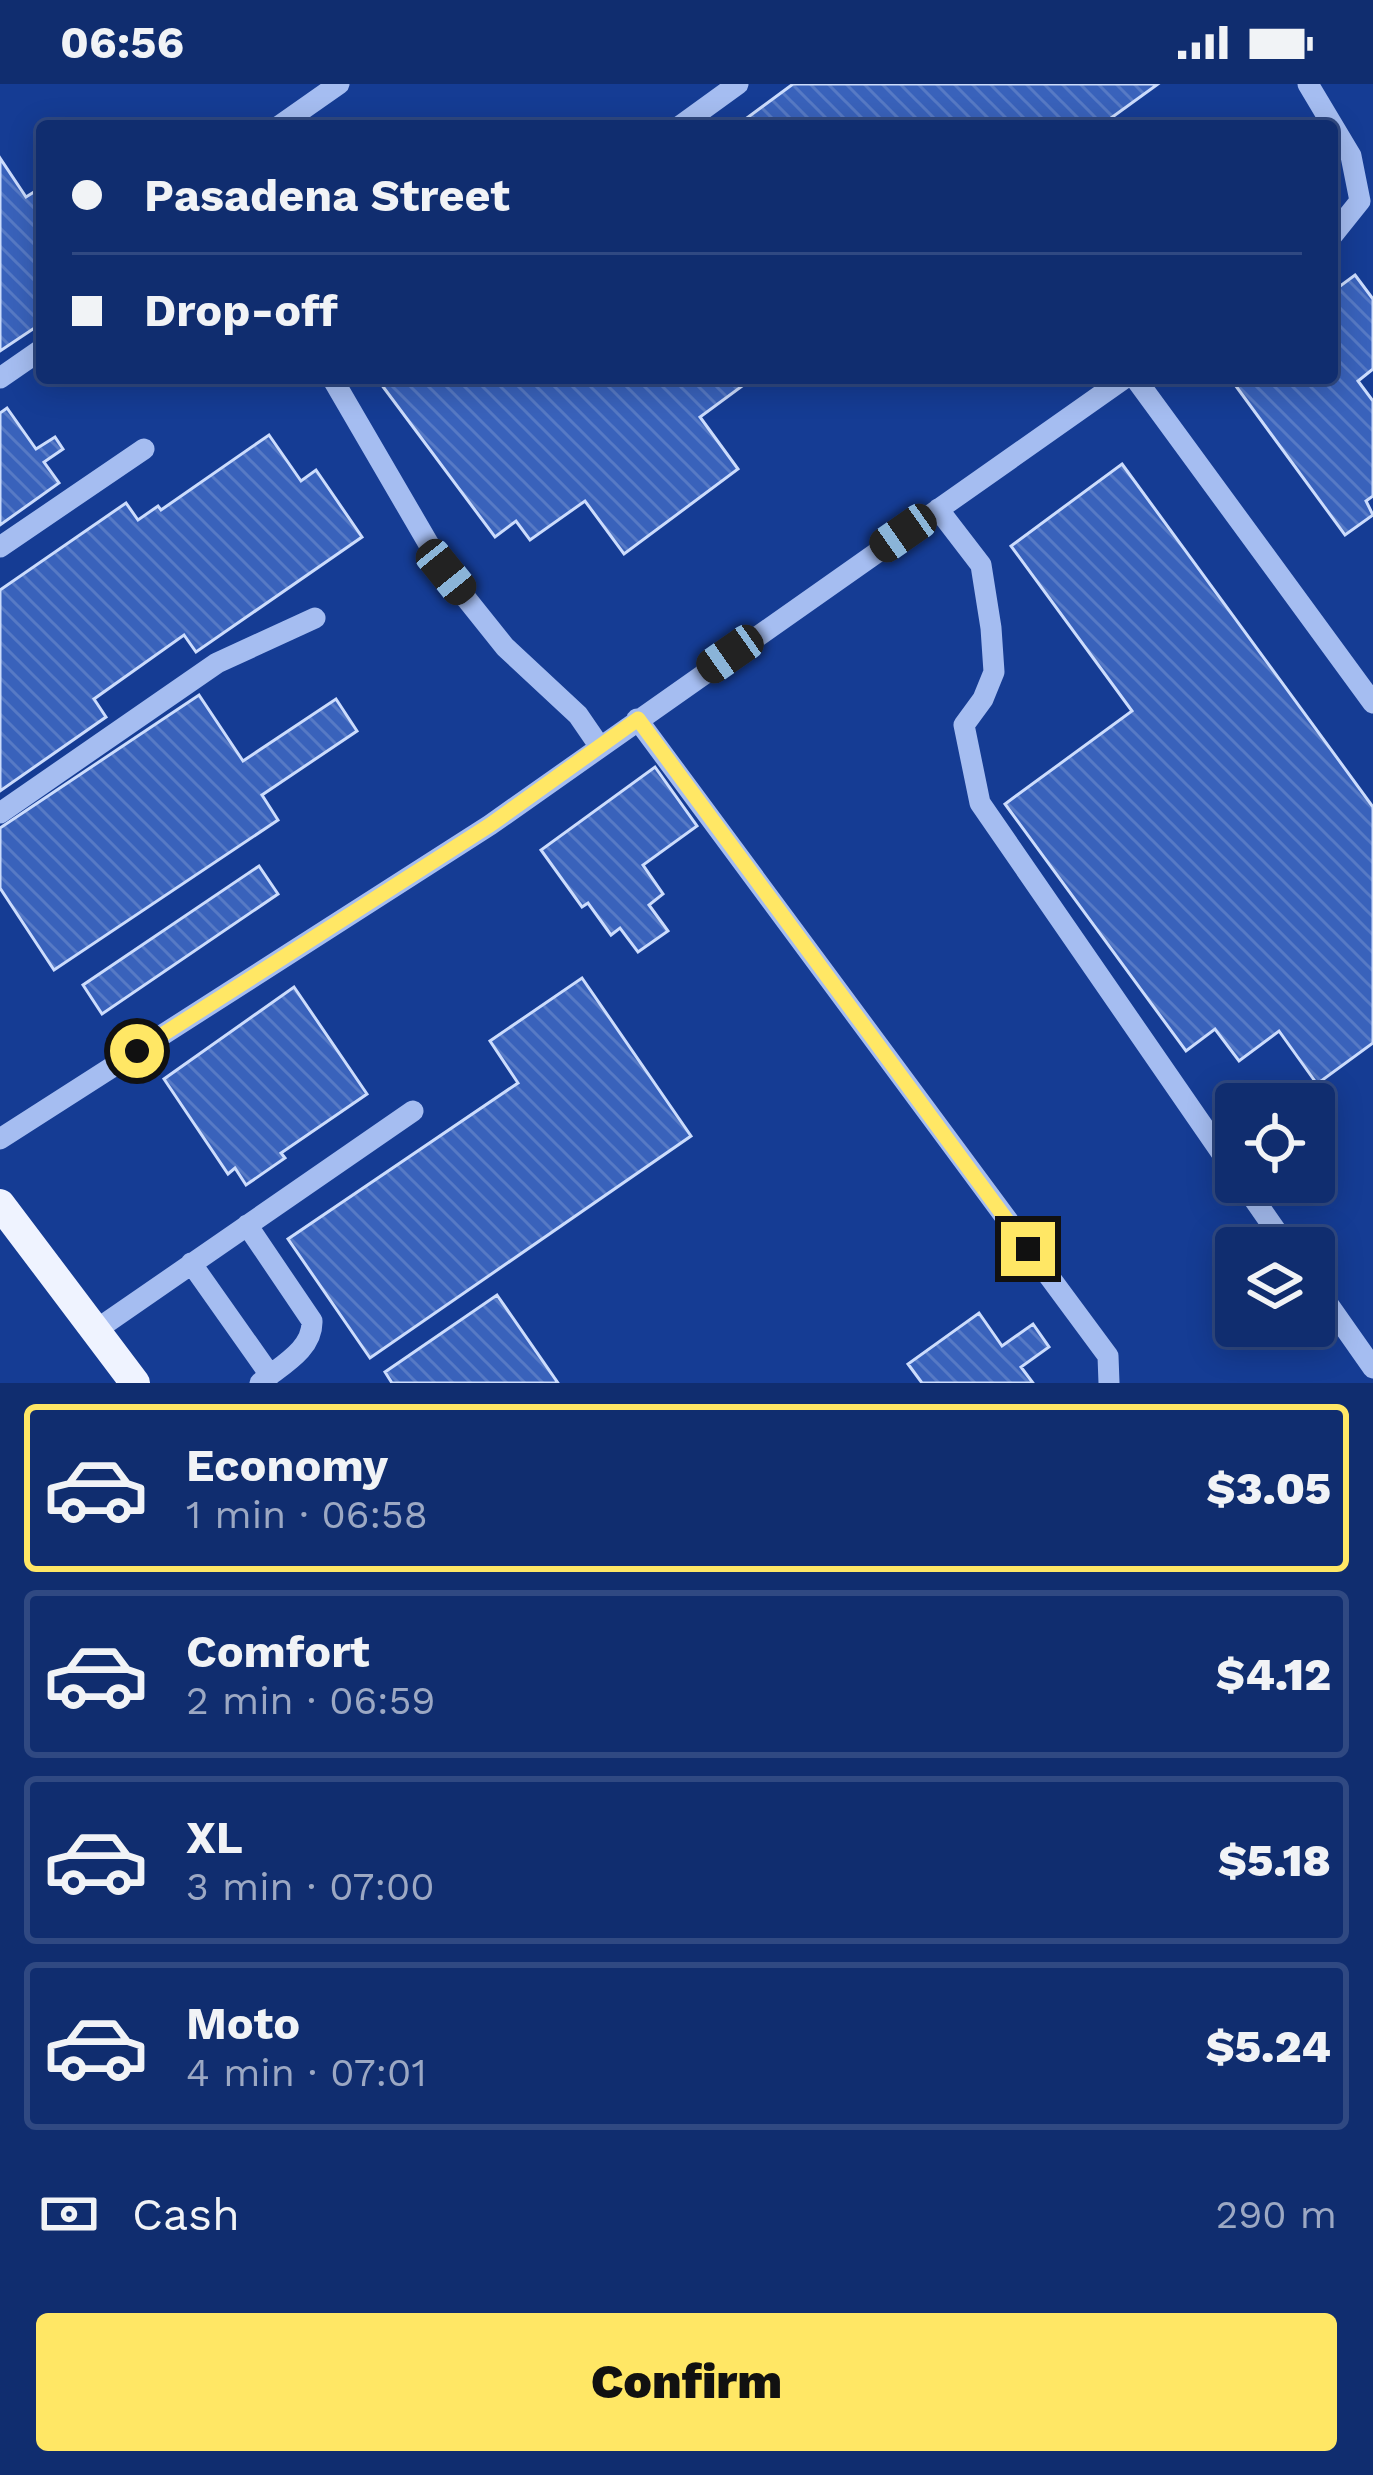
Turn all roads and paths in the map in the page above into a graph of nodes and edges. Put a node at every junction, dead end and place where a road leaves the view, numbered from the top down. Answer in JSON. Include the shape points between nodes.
{"nodes":[{"id":1,"x":339,"y":84,"type":"edge"},
{"id":2,"x":738,"y":84,"type":"edge"},
{"id":3,"x":1308,"y":84,"type":"edge"},
{"id":4,"x":288,"y":120,"type":"edge"},
{"id":5,"x":688,"y":120,"type":"edge"},
{"id":6,"x":1330,"y":120,"type":"edge"},
{"id":7,"x":1338,"y":134,"type":"edge"},
{"id":8,"x":1338,"y":228,"type":"edge"},
{"id":9,"x":36,"y":353,"type":"edge"},
{"id":10,"x":0,"y":378,"type":"edge"},
{"id":11,"x":336,"y":384,"type":"edge"},
{"id":12,"x":1115,"y":384,"type":"edge"},
{"id":13,"x":1139,"y":384,"type":"edge"},
{"id":14,"x":144,"y":449,"type":"dead end"},
{"id":15,"x":938,"y":509,"type":"junction"},
{"id":16,"x":0,"y":548,"type":"edge"},
{"id":17,"x":315,"y":618,"type":"dead end"},
{"id":18,"x":1373,"y":703,"type":"edge"},
{"id":19,"x":638,"y":719,"type":"junction"},
{"id":20,"x":600,"y":746,"type":"junction"},
{"id":21,"x":0,"y":813,"type":"edge"},
{"id":22,"x":413,"y":1111,"type":"dead end"},
{"id":23,"x":0,"y":1139,"type":"edge"},
{"id":24,"x":1215,"y":1144,"type":"edge"},
{"id":25,"x":0,"y":1204,"type":"edge"},
{"id":26,"x":247,"y":1225,"type":"junction"},
{"id":27,"x":191,"y":1264,"type":"junction"},
{"id":28,"x":1335,"y":1314,"type":"edge"},
{"id":29,"x":96,"y":1330,"type":"junction"},
{"id":30,"x":1373,"y":1368,"type":"edge"},
{"id":31,"x":265,"y":1379,"type":"edge"},
{"id":32,"x":135,"y":1383,"type":"edge"},
{"id":33,"x":1109,"y":1383,"type":"edge"}],
"edges":[{"from":1,"to":4,"type":"lane"},
{"from":2,"to":5,"type":"lane"},
{"from":3,"to":6,"type":"lane"},
{"from":7,"to":8,"type":"lane","via":[[1360,201]]},
{"from":9,"to":10,"type":"lane"},
{"from":11,"to":20,"type":"lane","via":[[446,572]]},
{"from":12,"to":15,"type":"lane"},
{"from":13,"to":18,"type":"lane"},
{"from":14,"to":16,"type":"lane"},
{"from":15,"to":19,"type":"lane"},
{"from":15,"to":24,"type":"lane","via":[[981,566],[991,628],[994,672],[964,724],[980,803]]},
{"from":17,"to":21,"type":"lane","via":[[218,663]]},
{"from":19,"to":20,"type":"lane"},
{"from":19,"to":33,"type":"lane","via":[[1108,1356]]},
{"from":20,"to":23,"type":"lane"},
{"from":22,"to":26,"type":"lane"},
{"from":25,"to":29,"type":"main road"},
{"from":26,"to":27,"type":"lane"},
{"from":26,"to":31,"type":"lane","via":[[312,1321],[303,1348]]},
{"from":27,"to":29,"type":"lane"},
{"from":27,"to":31,"type":"lane"},
{"from":28,"to":30,"type":"lane"},
{"from":29,"to":32,"type":"main road"}]}
